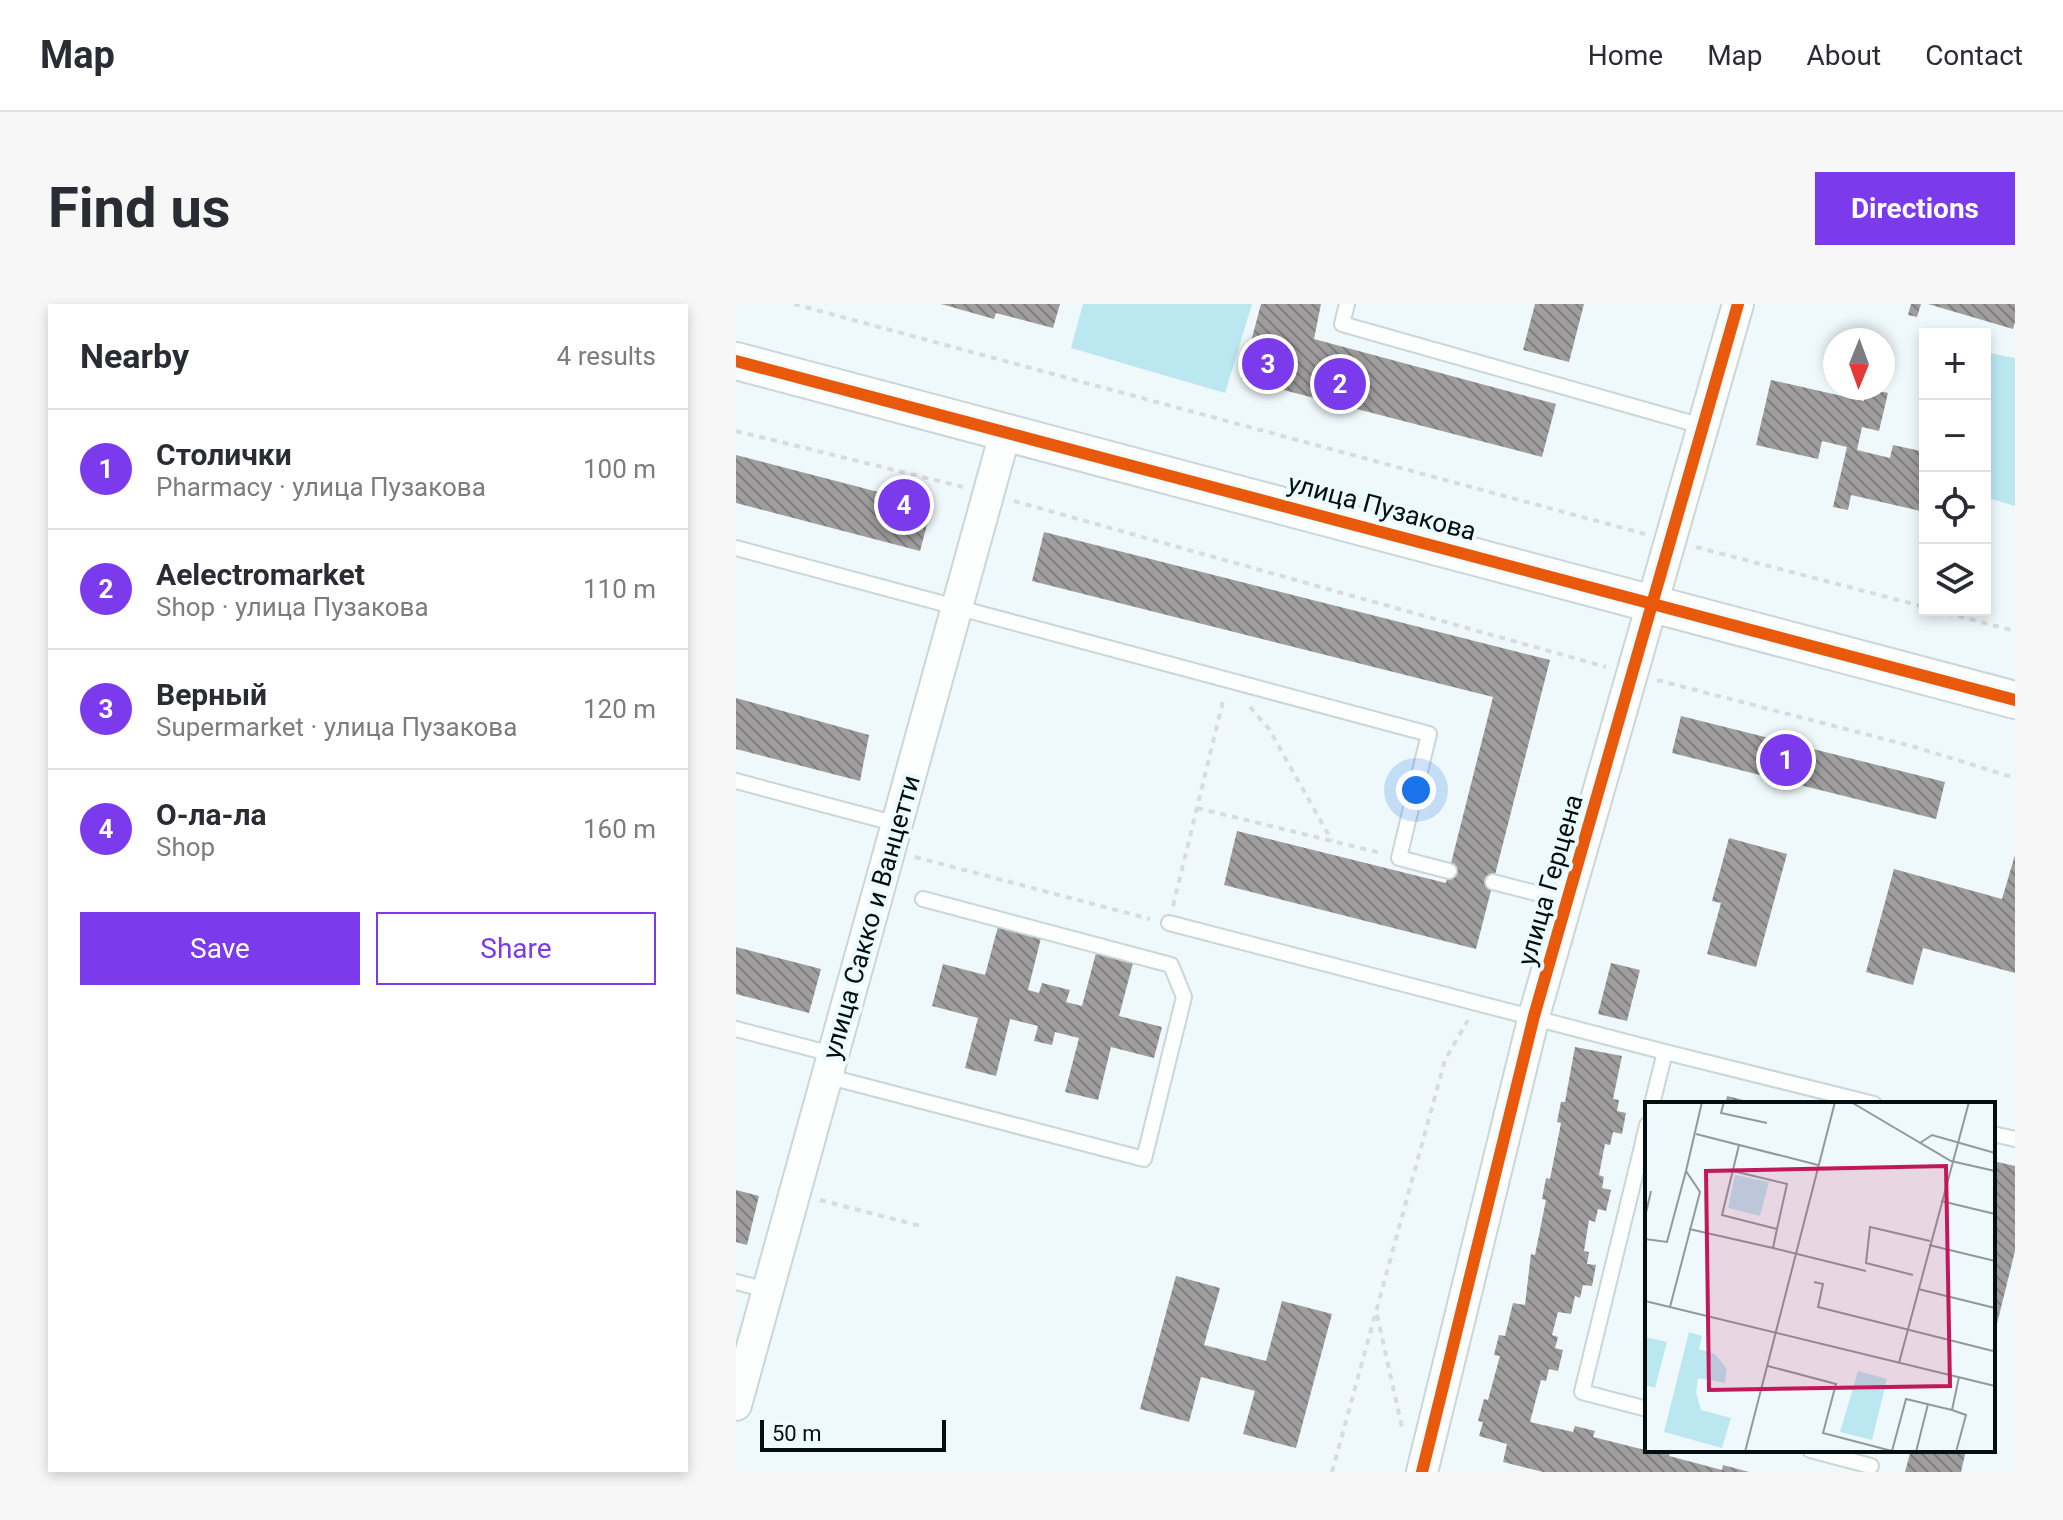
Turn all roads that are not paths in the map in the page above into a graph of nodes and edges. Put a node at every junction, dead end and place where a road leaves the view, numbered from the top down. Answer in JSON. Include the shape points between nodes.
{"nodes":[{"id":1,"x":1347,"y":304,"type":"edge"},
{"id":2,"x":1738,"y":304,"type":"edge"},
{"id":3,"x":736,"y":361,"type":"edge"},
{"id":4,"x":1702,"y":426,"type":"junction"},
{"id":5,"x":1006,"y":430,"type":"junction"},
{"id":6,"x":736,"y":548,"type":"edge"},
{"id":7,"x":1651,"y":602,"type":"junction"},
{"id":8,"x":956,"y":608,"type":"junction"},
{"id":9,"x":2015,"y":700,"type":"edge"},
{"id":10,"x":736,"y":781,"type":"edge"},
{"id":11,"x":893,"y":837,"type":"junction"},
{"id":12,"x":1449,"y":871,"type":"dead end"},
{"id":13,"x":1493,"y":882,"type":"dead end"},
{"id":14,"x":923,"y":899,"type":"dead end"},
{"id":15,"x":1567,"y":901,"type":"junction"},
{"id":16,"x":1169,"y":923,"type":"road end"},
{"id":17,"x":1534,"y":1016,"type":"junction"},
{"id":18,"x":736,"y":1029,"type":"edge"},
{"id":19,"x":1665,"y":1052,"type":"junction"},
{"id":20,"x":829,"y":1065,"type":"junction"},
{"id":21,"x":1652,"y":1102,"type":"edge"},
{"id":22,"x":1866,"y":1102,"type":"edge"},
{"id":23,"x":1995,"y":1134,"type":"edge"},
{"id":24,"x":2015,"y":1139,"type":"edge"},
{"id":25,"x":1643,"y":1156,"type":"edge"},
{"id":26,"x":736,"y":1282,"type":"edge"},
{"id":27,"x":767,"y":1290,"type":"junction"},
{"id":28,"x":736,"y":1405,"type":"edge"},
{"id":29,"x":1645,"y":1408,"type":"edge"},
{"id":30,"x":1816,"y":1452,"type":"edge"},
{"id":31,"x":1870,"y":1469,"type":"edge"},
{"id":32,"x":1422,"y":1472,"type":"edge"}],
"edges":[{"from":1,"to":4,"type":"lane","via":[[1342,324]]},
{"from":2,"to":4,"type":"street","name":"улица Герцена"},
{"from":3,"to":5,"type":"street","name":"улица Пузакова"},
{"from":4,"to":7,"type":"street","name":"улица Герцена"},
{"from":5,"to":7,"type":"street","name":"улица Пузакова"},
{"from":5,"to":8,"type":"street","name":"улица Сакко и Ванцетти"},
{"from":6,"to":8,"type":"lane"},
{"from":7,"to":9,"type":"street","name":"улица Пузакова"},
{"from":7,"to":15,"type":"street","name":"улица Герцена"},
{"from":8,"to":11,"type":"street","name":"улица Сакко и Ванцетти"},
{"from":8,"to":12,"type":"lane","via":[[1429,734],[1399,858]]},
{"from":10,"to":11,"type":"lane"},
{"from":11,"to":20,"type":"street","name":"улица Сакко и Ванцетти"},
{"from":13,"to":15,"type":"lane"},
{"from":14,"to":20,"type":"lane","via":[[1171,965],[1184,997],[1144,1159]]},
{"from":15,"to":17,"type":"street","name":"улица Герцена"},
{"from":16,"to":17,"type":"lane"},
{"from":17,"to":19,"type":"lane"},
{"from":17,"to":32,"type":"street","name":"улица Герцена"},
{"from":18,"to":20,"type":"lane"},
{"from":19,"to":21,"type":"lane"},
{"from":19,"to":22,"type":"lane"},
{"from":20,"to":27,"type":"street","name":"улица Сакко и Ванцетти"},
{"from":23,"to":24,"type":"lane"},
{"from":25,"to":29,"type":"lane","via":[[1582,1392]]},
{"from":26,"to":27,"type":"lane"},
{"from":27,"to":28,"type":"street","name":"улица Сакко и Ванцетти"},
{"from":30,"to":31,"type":"lane"}]}
